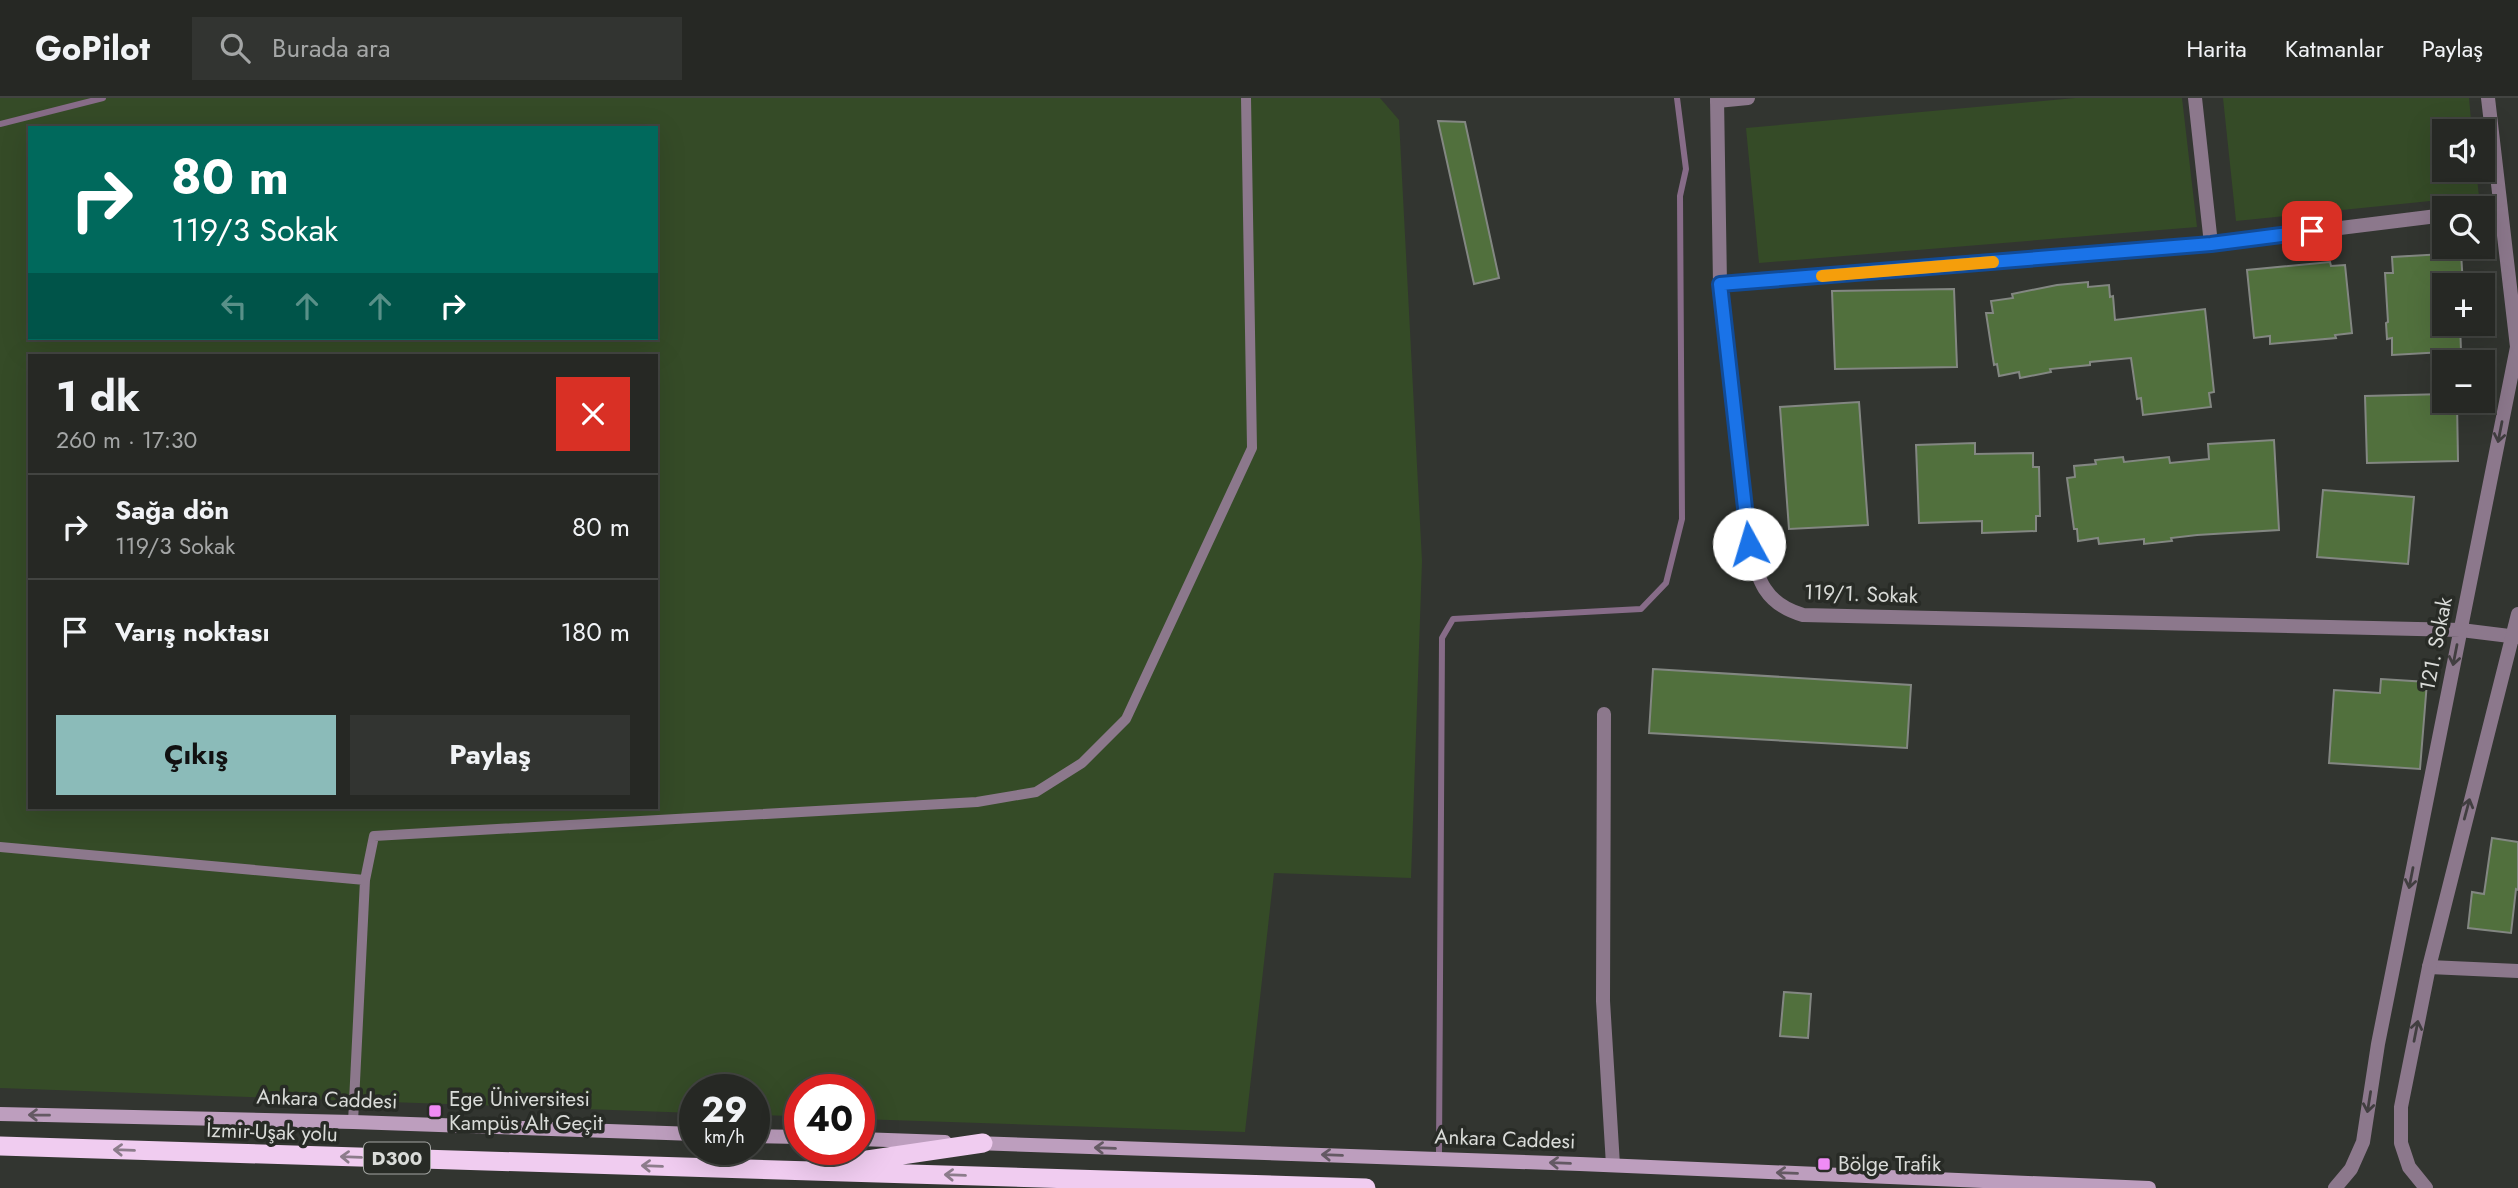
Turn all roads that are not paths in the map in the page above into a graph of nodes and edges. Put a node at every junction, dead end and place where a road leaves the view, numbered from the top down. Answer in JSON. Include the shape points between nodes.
{"nodes":[{"id":1,"x":1246,"y":98,"type":"edge"},
{"id":2,"x":1748,"y":98,"type":"edge"},
{"id":3,"x":2195,"y":98,"type":"edge"},
{"id":4,"x":2487,"y":98,"type":"edge"},
{"id":5,"x":1717,"y":99,"type":"edge"},
{"id":6,"x":2499,"y":209,"type":"junction"},
{"id":7,"x":2495,"y":210,"type":"edge"},
{"id":8,"x":2432,"y":217,"type":"edge"},
{"id":9,"x":2211,"y":244,"type":"junction"},
{"id":10,"x":1720,"y":284,"type":"junction"},
{"id":11,"x":2518,"y":347,"type":"edge"},
{"id":12,"x":2518,"y":614,"type":"edge"},
{"id":13,"x":2461,"y":630,"type":"junction"},
{"id":14,"x":2515,"y":637,"type":"edge"},
{"id":15,"x":1604,"y":713,"type":"dead end"},
{"id":16,"x":0,"y":847,"type":"edge"},
{"id":17,"x":365,"y":880,"type":"junction"},
{"id":18,"x":2429,"y":967,"type":"junction"},
{"id":19,"x":2518,"y":971,"type":"edge"},
{"id":20,"x":0,"y":1114,"type":"edge"},
{"id":21,"x":353,"y":1122,"type":"junction"},
{"id":22,"x":679,"y":1133,"type":"edge"},
{"id":23,"x":875,"y":1140,"type":"edge"},
{"id":24,"x":984,"y":1143,"type":"junction"},
{"id":25,"x":0,"y":1146,"type":"edge"},
{"id":26,"x":1613,"y":1166,"type":"junction"},
{"id":27,"x":794,"y":1170,"type":"junction"},
{"id":28,"x":1366,"y":1188,"type":"edge"},
{"id":29,"x":2149,"y":1188,"type":"edge"},
{"id":30,"x":2335,"y":1188,"type":"edge"},
{"id":31,"x":2426,"y":1188,"type":"edge"}],
"edges":[{"from":1,"to":17,"type":"lane","via":[[1252,449],[1126,719],[1082,763],[1036,792],[977,802],[374,836]]},
{"from":2,"to":5,"type":"street"},
{"from":3,"to":9,"type":"street"},
{"from":4,"to":6,"type":"street","name":"121. Sokak"},
{"from":5,"to":10,"type":"street","name":"119/1. Sokak"},
{"from":6,"to":7,"type":"street"},
{"from":6,"to":11,"type":"street","name":"121. Sokak"},
{"from":8,"to":9,"type":"street"},
{"from":9,"to":10,"type":"street"},
{"from":10,"to":13,"type":"street","name":"119/1. Sokak","via":[[1749,544],[1756,575],[1785,610],[1803,615]]},
{"from":11,"to":13,"type":"street","name":"121. Sokak","one_way":true},
{"from":12,"to":14,"type":"street"},
{"from":13,"to":14,"type":"street","name":"119/1. Sokak"},
{"from":13,"to":30,"type":"street","name":"121. Sokak","one_way":true,"via":[[2378,1044],[2363,1142],[2351,1169]]},
{"from":18,"to":14,"type":"street","one_way":true},
{"from":15,"to":26,"type":"street","via":[[1604,1001]]},
{"from":16,"to":17,"type":"lane"},
{"from":17,"to":21,"type":"lane"},
{"from":18,"to":19,"type":"street"},
{"from":31,"to":18,"type":"street","one_way":true,"via":[[2409,1167],[2401,1143],[2402,1107]]},
{"from":21,"to":20,"type":"main road","name":"Ankara Caddesi","one_way":true},
{"from":21,"to":22,"type":"main road","name":"Ankara Caddesi"},
{"from":23,"to":24,"type":"main road","name":"Ankara Caddesi"},
{"from":26,"to":24,"type":"main road","name":"Ankara Caddesi","one_way":true},
{"from":24,"to":27,"type":"highway"},
{"from":27,"to":25,"type":"highway","name":"İzmir-Uşak yolu","number":"D300","one_way":true},
{"from":29,"to":26,"type":"main road","name":"Ankara Caddesi","one_way":true},
{"from":28,"to":27,"type":"highway","number":"D300","one_way":true}]}
